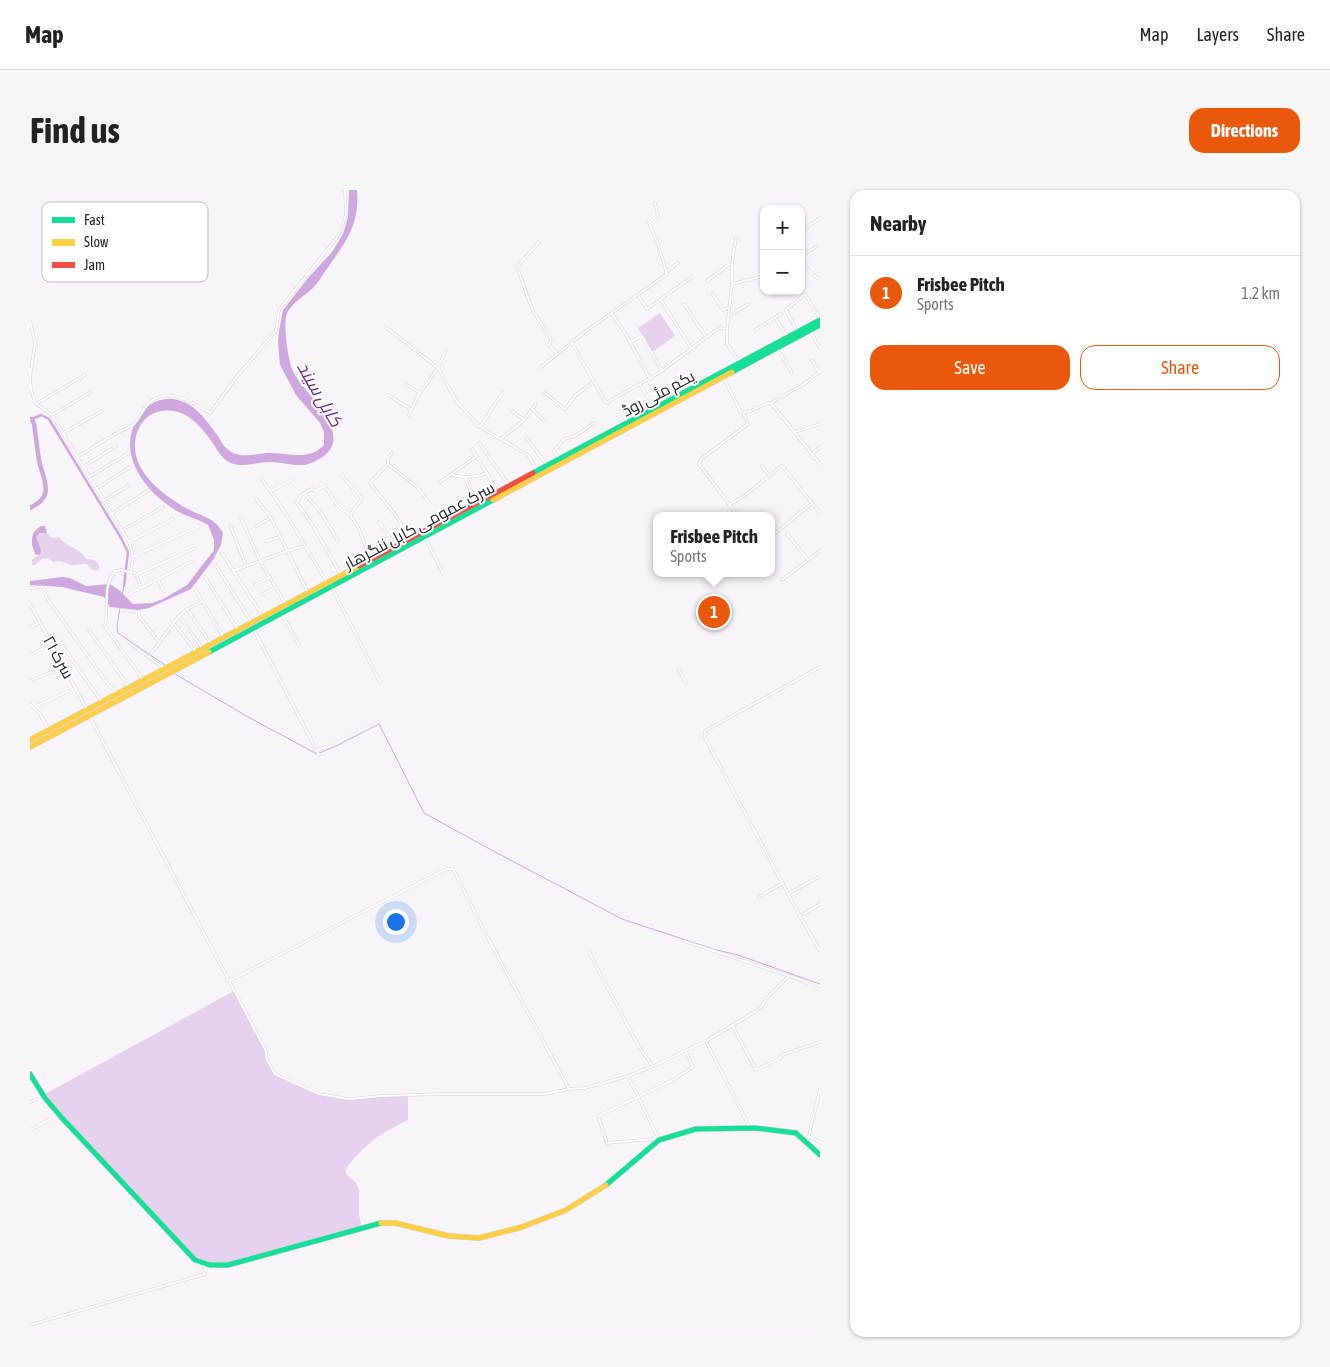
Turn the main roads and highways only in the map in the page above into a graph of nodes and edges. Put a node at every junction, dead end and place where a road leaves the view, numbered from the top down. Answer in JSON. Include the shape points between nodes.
{"nodes":[{"id":1,"x":820,"y":320,"type":"edge"},
{"id":2,"x":820,"y":325,"type":"edge"},
{"id":3,"x":721,"y":375,"type":"junction"},
{"id":4,"x":609,"y":433,"type":"joint"},
{"id":5,"x":422,"y":534,"type":"junction"},
{"id":6,"x":329,"y":584,"type":"junction"},
{"id":7,"x":251,"y":625,"type":"junction"},
{"id":8,"x":87,"y":712,"type":"junction"},
{"id":9,"x":30,"y":740,"type":"edge"},
{"id":10,"x":30,"y":747,"type":"edge"},
{"id":11,"x":30,"y":1074,"type":"edge"},
{"id":12,"x":820,"y":1155,"type":"edge"}],
"edges":[{"from":1,"to":3,"type":"highway","name":"سرک عمومی کابل ننگرهار"},
{"from":2,"to":3,"type":"highway","name":"سرک عمومی کابل ننگرهار"},
{"from":3,"to":4,"type":"highway","name":"یکم مئی روڈ"},
{"from":3,"to":5,"type":"highway","name":"سرک عمومی کابل ننگرهار"},
{"from":4,"to":5,"type":"highway","name":"سرک عمومی کابل ننگرهار"},
{"from":5,"to":6,"type":"highway","name":"سرک عمومی کابل ننگرهار"},
{"from":5,"to":6,"type":"highway","name":"سرک عمومی کابل ننگرهار","via":[[408,538]]},
{"from":6,"to":7,"type":"highway","name":"سرک عمومی کابل ننگرهار"},
{"from":6,"to":7,"type":"highway","name":"سرک عمومی کابل ننگرهار"},
{"from":7,"to":8,"type":"highway","name":"سرک عمومی کابل ننگرهار"},
{"from":7,"to":8,"type":"highway","name":"سرک عمومی کابل ننگرهار"},
{"from":8,"to":9,"type":"highway","name":"سرک عمومی کابل ننگرهار"},
{"from":8,"to":10,"type":"highway","name":"سرک عمومی کابل ننگرهار"},
{"from":11,"to":12,"type":"highway","via":[[62,1118],[195,1260],[210,1264],[228,1265],[382,1223],[449,1236],[479,1238],[566,1210],[602,1188],[658,1141],[696,1129],[750,1128],[796,1133]]}]}
